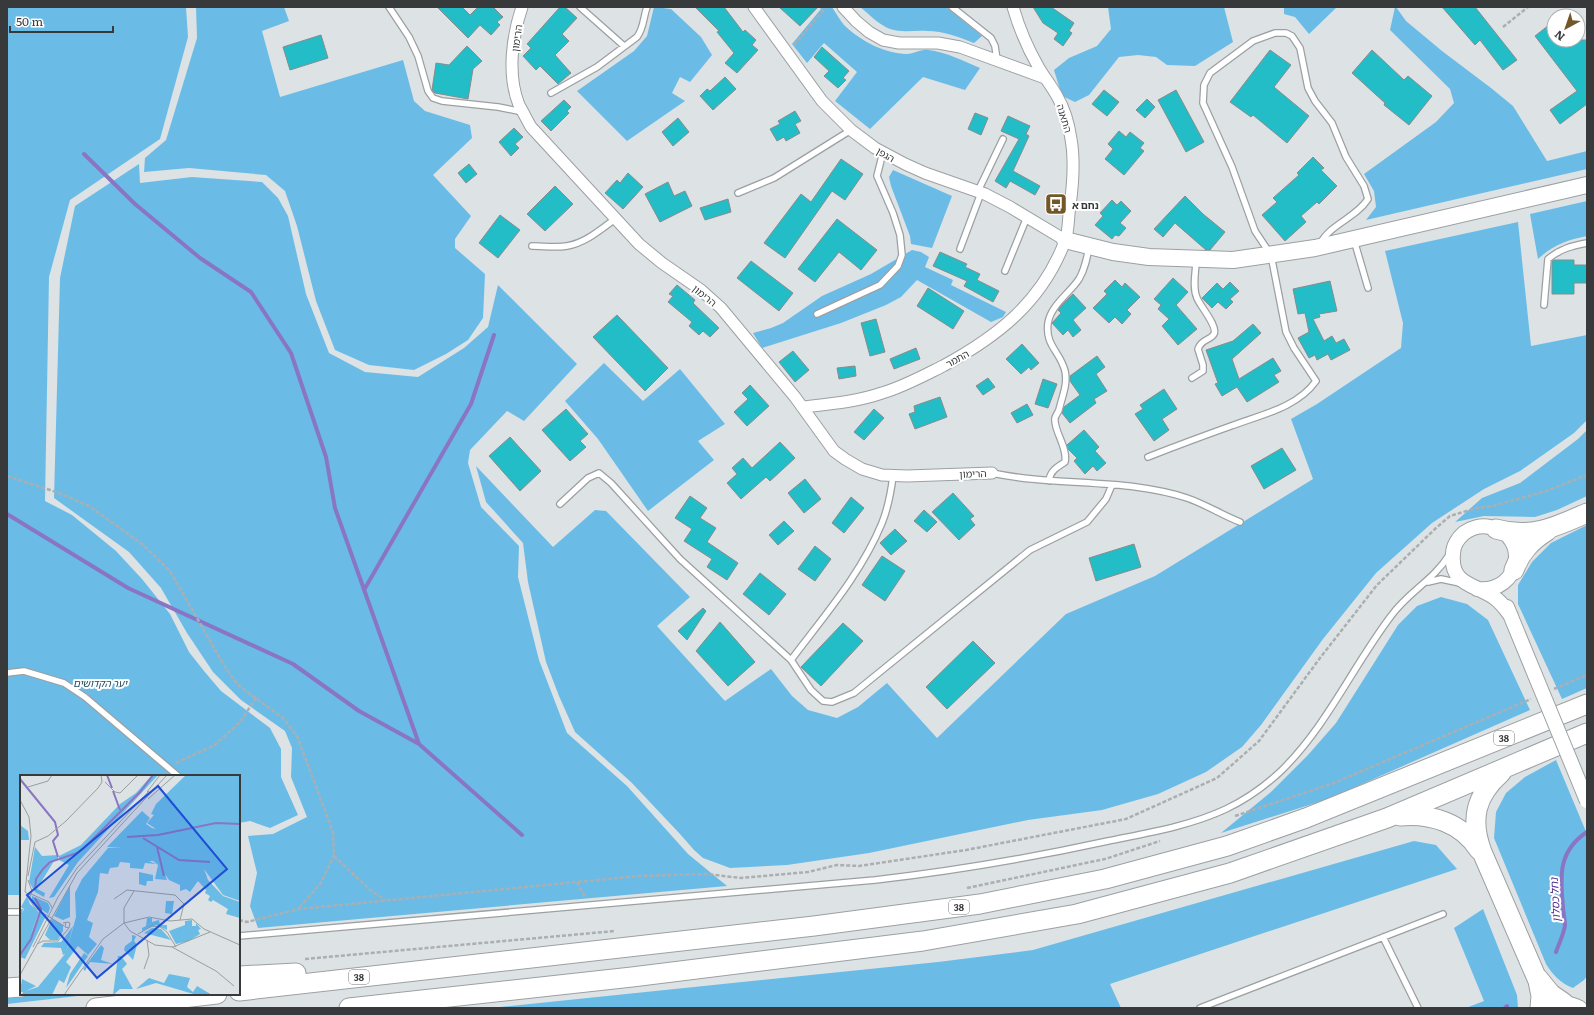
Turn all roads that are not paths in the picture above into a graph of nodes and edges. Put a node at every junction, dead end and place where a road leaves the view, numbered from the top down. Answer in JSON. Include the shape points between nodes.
{"nodes":[{"id":1,"x":390,"y":7,"type":"edge"},
{"id":2,"x":522,"y":7,"type":"edge"},
{"id":3,"x":580,"y":7,"type":"edge"},
{"id":4,"x":647,"y":7,"type":"edge"},
{"id":5,"x":754,"y":7,"type":"edge"},
{"id":6,"x":843,"y":7,"type":"edge"},
{"id":7,"x":952,"y":7,"type":"edge"},
{"id":8,"x":1013,"y":7,"type":"edge"},
{"id":9,"x":624,"y":46,"type":"junction"},
{"id":10,"x":997,"y":60,"type":"junction"},
{"id":11,"x":1045,"y":78,"type":"junction"},
{"id":12,"x":551,"y":93,"type":"dead end"},
{"id":13,"x":523,"y":112,"type":"junction"},
{"id":14,"x":851,"y":130,"type":"junction"},
{"id":15,"x":1003,"y":139,"type":"dead end"},
{"id":16,"x":883,"y":152,"type":"junction"},
{"id":17,"x":1587,"y":185,"type":"edge"},
{"id":18,"x":980,"y":192,"type":"junction"},
{"id":19,"x":738,"y":193,"type":"dead end"},
{"id":20,"x":1027,"y":217,"type":"junction"},
{"id":21,"x":615,"y":219,"type":"junction"},
{"id":22,"x":1354,"y":239,"type":"junction"},
{"id":23,"x":1065,"y":240,"type":"junction"},
{"id":24,"x":1587,"y":243,"type":"edge"},
{"id":25,"x":532,"y":246,"type":"dead end"},
{"id":26,"x":1089,"y":246,"type":"junction"},
{"id":27,"x":1319,"y":247,"type":"junction"},
{"id":28,"x":960,"y":249,"type":"dead end"},
{"id":29,"x":1271,"y":255,"type":"junction"},
{"id":30,"x":1196,"y":259,"type":"junction"},
{"id":31,"x":1004,"y":272,"type":"dead end"},
{"id":32,"x":1368,"y":288,"type":"dead end"},
{"id":33,"x":1544,"y":305,"type":"dead end"},
{"id":34,"x":817,"y":314,"type":"dead end"},
{"id":35,"x":1192,"y":378,"type":"dead end"},
{"id":36,"x":802,"y":407,"type":"junction"},
{"id":37,"x":1148,"y":457,"type":"dead end"},
{"id":38,"x":992,"y":473,"type":"joint"},
{"id":39,"x":893,"y":476,"type":"junction"},
{"id":40,"x":1048,"y":481,"type":"junction"},
{"id":41,"x":1112,"y":485,"type":"junction"},
{"id":42,"x":560,"y":504,"type":"dead end"},
{"id":43,"x":1587,"y":513,"type":"edge"},
{"id":44,"x":1240,"y":522,"type":"dead end"},
{"id":45,"x":1560,"y":524,"type":"junction"},
{"id":46,"x":1496,"y":529,"type":"junction"},
{"id":47,"x":1455,"y":546,"type":"junction"},
{"id":48,"x":1512,"y":572,"type":"junction"},
{"id":49,"x":1422,"y":584,"type":"junction"},
{"id":50,"x":1473,"y":587,"type":"junction"},
{"id":51,"x":1511,"y":616,"type":"junction"},
{"id":52,"x":791,"y":660,"type":"junction"},
{"id":53,"x":7,"y":673,"type":"edge"},
{"id":54,"x":1587,"y":704,"type":"edge"},
{"id":55,"x":1587,"y":733,"type":"edge"},
{"id":56,"x":1507,"y":767,"type":"junction"},
{"id":57,"x":177,"y":775,"type":"edge"},
{"id":58,"x":1587,"y":801,"type":"edge"},
{"id":59,"x":1387,"y":818,"type":"junction"},
{"id":60,"x":1485,"y":860,"type":"junction"},
{"id":61,"x":7,"y":912,"type":"edge"},
{"id":62,"x":20,"y":912,"type":"edge"},
{"id":63,"x":1443,"y":914,"type":"dead end"},
{"id":64,"x":240,"y":936,"type":"edge"},
{"id":65,"x":1383,"y":937,"type":"junction"},
{"id":66,"x":479,"y":964,"type":"junction"},
{"id":67,"x":1535,"y":973,"type":"junction"},
{"id":68,"x":240,"y":976,"type":"edge"},
{"id":69,"x":20,"y":987,"type":"edge"},
{"id":70,"x":7,"y":988,"type":"edge"},
{"id":71,"x":240,"y":991,"type":"edge"},
{"id":72,"x":208,"y":995,"type":"edge"},
{"id":73,"x":1587,"y":998,"type":"edge"},
{"id":74,"x":1571,"y":1005,"type":"edge"},
{"id":75,"x":96,"y":1008,"type":"edge"},
{"id":76,"x":349,"y":1008,"type":"edge"},
{"id":77,"x":1200,"y":1008,"type":"edge"},
{"id":78,"x":1418,"y":1008,"type":"edge"},
{"id":79,"x":1540,"y":1008,"type":"edge"},
{"id":80,"x":1546,"y":1008,"type":"edge"}],
"edges":[{"from":1,"to":13,"type":"lane","via":[[418,56],[428,91],[433,98]]},
{"from":2,"to":13,"type":"street","name":"הרימון","via":[[514,37],[513,76]]},
{"from":3,"to":9,"type":"lane"},
{"from":4,"to":9,"type":"lane","via":[[641,31]]},
{"from":5,"to":14,"type":"street","name":"הגפן","via":[[822,101]]},
{"from":6,"to":10,"type":"street","via":[[869,32],[883,40],[899,43],[938,43],[960,47]]},
{"from":7,"to":10,"type":"lane","via":[[991,38]]},
{"from":8,"to":11,"type":"street","name":"התאנה","via":[[1026,42]]},
{"from":9,"to":12,"type":"lane","via":[[597,67]]},
{"from":10,"to":11,"type":"street"},
{"from":11,"to":23,"type":"street","name":"התאנה","via":[[1058,98],[1071,139],[1074,164]]},
{"from":13,"to":21,"type":"street","name":"הרימון","via":[[531,127]]},
{"from":14,"to":16,"type":"street","name":"הגפן"},
{"from":14,"to":19,"type":"lane","via":[[774,178]]},
{"from":15,"to":18,"type":"lane"},
{"from":16,"to":18,"type":"street","name":"הגפן","via":[[925,174]]},
{"from":16,"to":34,"type":"lane","via":[[877,176],[900,235],[902,255],[898,266],[880,285]]},
{"from":17,"to":22,"type":"main road"},
{"from":18,"to":20,"type":"street","name":"הגפן"},
{"from":18,"to":28,"type":"lane"},
{"from":20,"to":23,"type":"street","name":"הגפן"},
{"from":20,"to":31,"type":"lane"},
{"from":21,"to":25,"type":"lane","via":[[577,243],[566,246]]},
{"from":21,"to":36,"type":"street","name":"הרימון","via":[[650,254],[701,290],[721,308]]},
{"from":22,"to":27,"type":"main road"},
{"from":22,"to":32,"type":"lane"},
{"from":23,"to":26,"type":"main road"},
{"from":23,"to":36,"type":"street","name":"התמר","via":[[1043,285],[1028,304],[979,345],[919,379],[882,393],[842,403]]},
{"from":24,"to":33,"type":"lane","via":[[1566,247],[1548,259]]},
{"from":26,"to":30,"type":"main road","via":[[1149,257]]},
{"from":26,"to":40,"type":"lane","via":[[1079,280],[1052,312],[1048,322],[1049,342],[1061,360],[1065,372],[1066,385],[1055,419],[1066,455],[1065,462],[1055,468]]},
{"from":27,"to":29,"type":"main road"},
{"from":27,"to":29,"type":"lane","via":[[1324,237],[1352,217],[1368,199],[1332,123],[1308,88],[1300,48],[1292,36],[1275,33],[1253,41],[1210,73],[1204,85],[1203,103],[1232,167],[1255,231]]},
{"from":29,"to":30,"type":"main road","via":[[1233,260]]},
{"from":29,"to":37,"type":"lane","via":[[1286,332],[1316,381],[1310,389],[1287,405]]},
{"from":30,"to":35,"type":"lane","via":[[1197,298],[1214,327],[1214,333],[1200,343],[1198,349],[1203,371]]},
{"from":36,"to":39,"type":"street","name":"הרימון","via":[[834,451],[862,469]]},
{"from":38,"to":39,"type":"street","name":"הרימון"},
{"from":38,"to":40,"type":"lane"},
{"from":39,"to":52,"type":"lane","via":[[882,523],[852,580]]},
{"from":40,"to":41,"type":"lane"},
{"from":41,"to":44,"type":"lane","via":[[1137,487],[1187,498]]},
{"from":41,"to":52,"type":"lane","via":[[1106,499],[1087,522],[1030,550],[854,692],[832,702],[823,701],[811,690]]},
{"from":42,"to":52,"type":"lane","via":[[588,478],[599,473],[680,559]]},
{"from":43,"to":45,"type":"highway"},
{"from":45,"to":46,"type":"highway","via":[[1526,533]]},
{"from":45,"to":48,"type":"highway","via":[[1528,545]]},
{"from":46,"to":47,"type":"street","via":[[1486,526],[1472,529],[1460,538]]},
{"from":46,"to":48,"type":"street","via":[[1508,537],[1513,546],[1516,560]]},
{"from":47,"to":49,"type":"lane","via":[[1440,569]]},
{"from":47,"to":50,"type":"street","via":[[1452,556],[1455,570],[1460,579]]},
{"from":48,"to":50,"type":"street","via":[[1505,582],[1496,587],[1487,590]]},
{"from":48,"to":51,"type":"street","via":[[1506,593]]},
{"from":49,"to":50,"type":"lane","via":[[1441,579]]},
{"from":49,"to":64,"type":"lane","via":[[1391,615],[1321,722],[1277,775],[1254,793],[1211,816],[1112,841],[951,871],[841,884]]},
{"from":50,"to":51,"type":"street","via":[[1496,598]]},
{"from":51,"to":58,"type":"street","bridge":true},
{"from":53,"to":57,"type":"lane","via":[[24,671],[64,683],[85,697]]},
{"from":54,"to":66,"type":"highway","number":"38","via":[[1306,818],[1227,846],[1105,880],[980,904],[814,926]]},
{"from":55,"to":56,"type":"highway"},
{"from":56,"to":59,"type":"highway"},
{"from":56,"to":60,"type":"highway","via":[[1486,789],[1478,805],[1476,832]]},
{"from":59,"to":60,"type":"highway","via":[[1412,815],[1444,821],[1471,839]]},
{"from":59,"to":76,"type":"highway","via":[[1230,873],[1077,914],[923,941]]},
{"from":60,"to":67,"type":"highway"},
{"from":61,"to":62,"type":"lane"},
{"from":63,"to":65,"type":"lane"},
{"from":65,"to":77,"type":"lane"},
{"from":65,"to":78,"type":"lane"},
{"from":66,"to":68,"type":"highway"},
{"from":66,"to":71,"type":"highway","number":"38"},
{"from":67,"to":74,"type":"highway","via":[[1546,989]]},
{"from":67,"to":79,"type":"highway","via":[[1541,991]]},
{"from":69,"to":70,"type":"highway"},
{"from":72,"to":75,"type":"highway"},
{"from":73,"to":74,"type":"street"},
{"from":74,"to":80,"type":"street","via":[[1555,1004]]}]}
